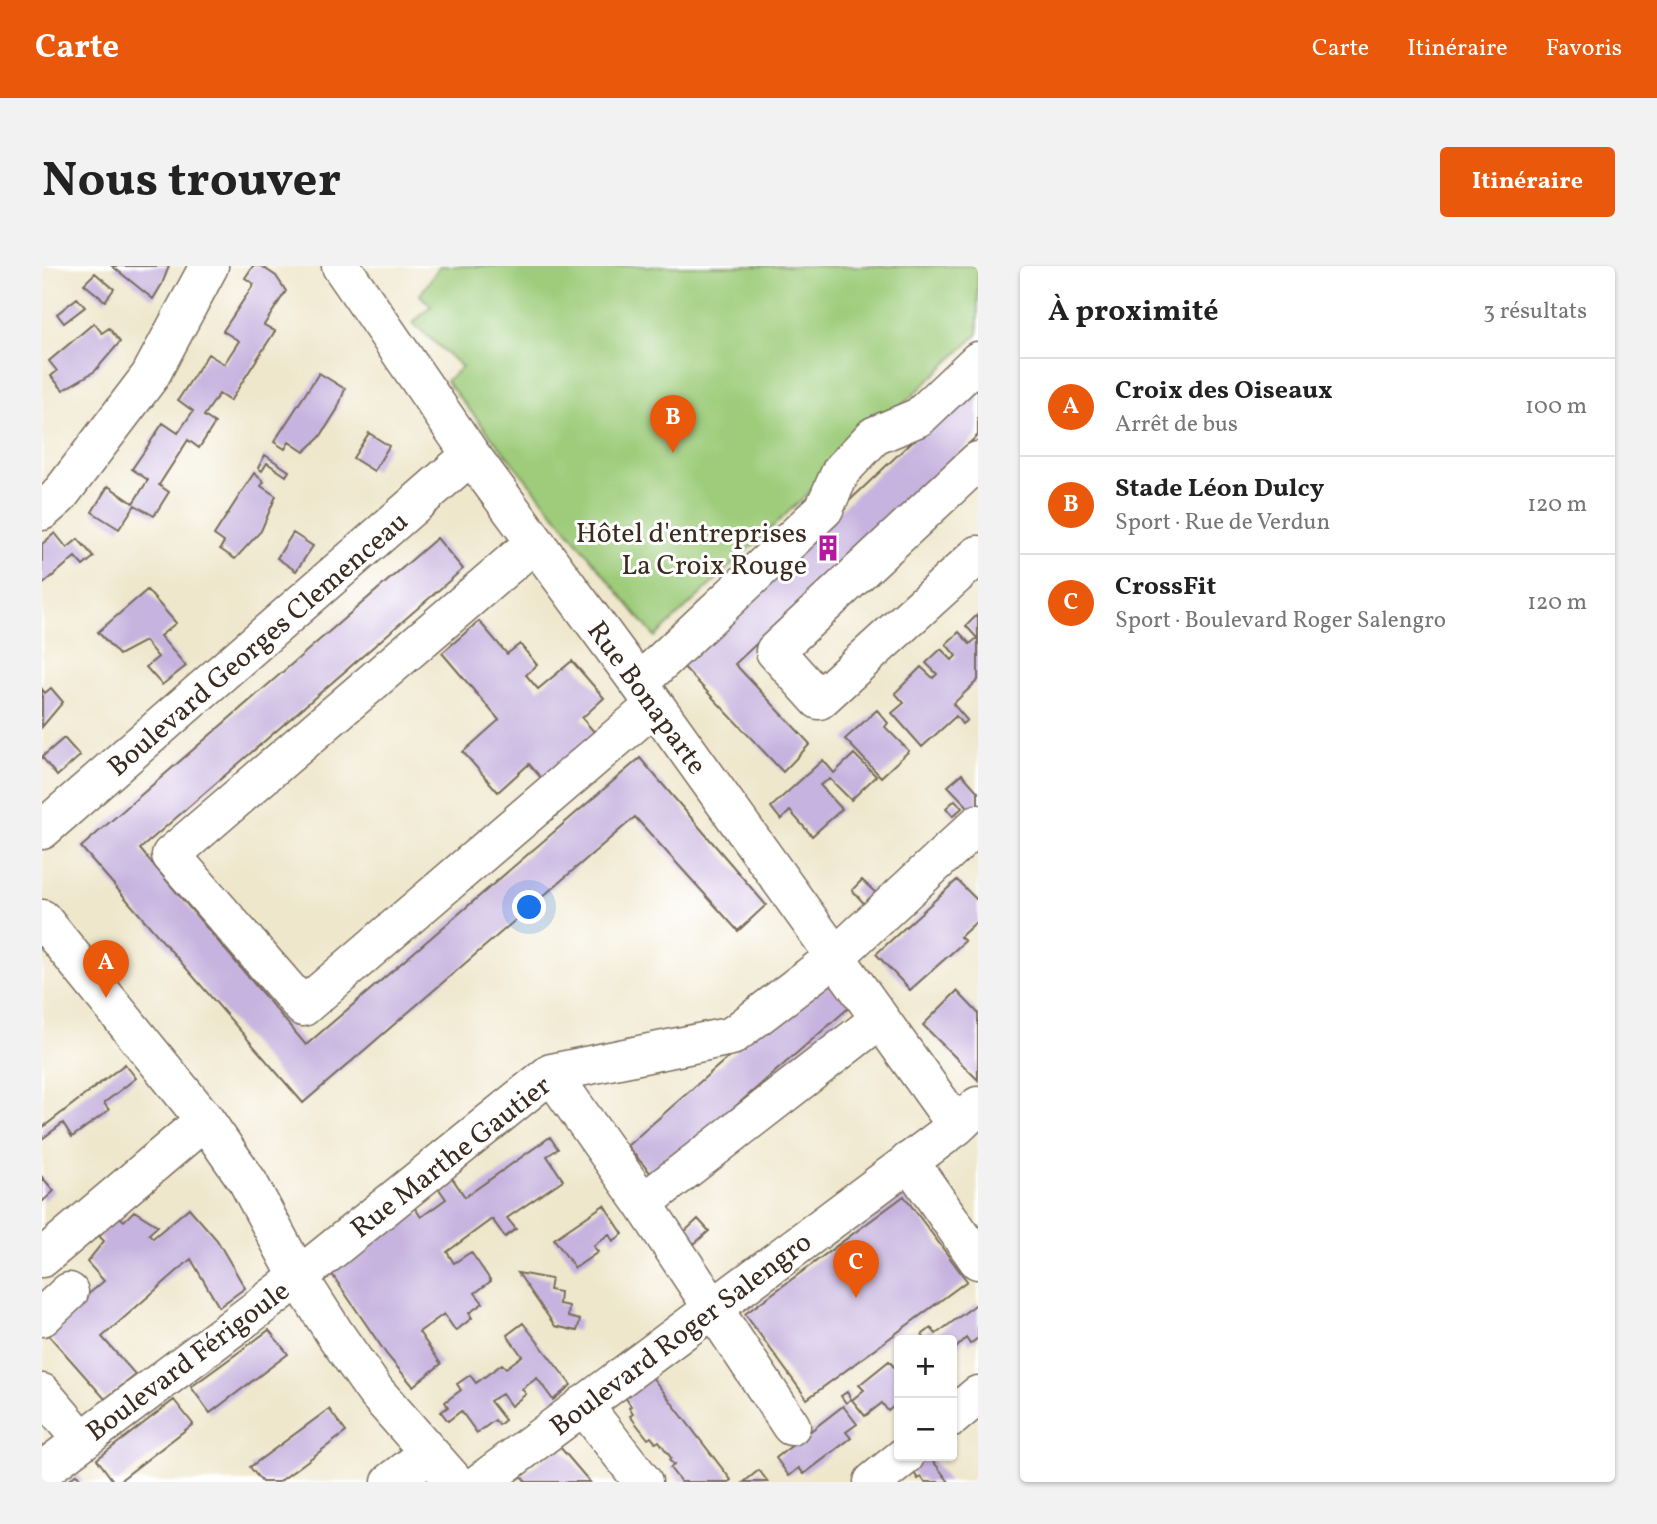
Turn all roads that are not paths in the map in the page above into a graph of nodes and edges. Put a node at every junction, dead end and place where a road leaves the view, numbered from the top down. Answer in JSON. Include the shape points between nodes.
{"nodes":[{"id":1,"x":209,"y":266,"type":"edge"},
{"id":2,"x":341,"y":266,"type":"edge"},
{"id":3,"x":978,"y":361,"type":"edge"},
{"id":4,"x":471,"y":455,"type":"junction"},
{"id":5,"x":978,"y":461,"type":"edge"},
{"id":6,"x":42,"y":512,"type":"edge"},
{"id":7,"x":534,"y":543,"type":"junction"},
{"id":8,"x":978,"y":555,"type":"edge"},
{"id":9,"x":647,"y":694,"type":"junction"},
{"id":10,"x":978,"y":824,"type":"edge"},
{"id":11,"x":42,"y":830,"type":"edge"},
{"id":12,"x":42,"y":919,"type":"edge"},
{"id":13,"x":835,"y":957,"type":"junction"},
{"id":14,"x":880,"y":1019,"type":"junction"},
{"id":15,"x":551,"y":1073,"type":"junction"},
{"id":16,"x":967,"y":1116,"type":"edge"},
{"id":17,"x":205,"y":1120,"type":"junction"},
{"id":18,"x":909,"y":1161,"type":"junction"},
{"id":19,"x":643,"y":1203,"type":"junction"},
{"id":20,"x":42,"y":1258,"type":"edge"},
{"id":21,"x":978,"y":1260,"type":"edge"},
{"id":22,"x":298,"y":1276,"type":"junction"},
{"id":23,"x":711,"y":1308,"type":"junction"},
{"id":24,"x":42,"y":1393,"type":"edge"},
{"id":25,"x":978,"y":1395,"type":"edge"},
{"id":26,"x":583,"y":1405,"type":"junction"},
{"id":27,"x":957,"y":1413,"type":"edge"},
{"id":28,"x":791,"y":1426,"type":"dead end"},
{"id":29,"x":82,"y":1440,"type":"junction"},
{"id":30,"x":429,"y":1453,"type":"junction"},
{"id":31,"x":899,"y":1461,"type":"edge"},
{"id":32,"x":42,"y":1471,"type":"edge"},
{"id":33,"x":391,"y":1482,"type":"edge"},
{"id":34,"x":455,"y":1482,"type":"edge"},
{"id":35,"x":481,"y":1482,"type":"edge"},
{"id":36,"x":643,"y":1482,"type":"edge"},
{"id":37,"x":873,"y":1482,"type":"edge"}],
"edges":[{"from":1,"to":6,"type":"street","via":[[150,376]]},
{"from":2,"to":4,"type":"street","name":"Rue Bonaparte"},
{"from":3,"to":9,"type":"street","via":[[919,417],[874,436],[841,471],[824,509]]},
{"from":4,"to":7,"type":"street","name":"Rue Bonaparte"},
{"from":4,"to":11,"type":"street","name":"Boulevard Georges Clemenceau"},
{"from":5,"to":8,"type":"street","via":[[775,651],[819,701]]},
{"from":7,"to":9,"type":"street","name":"Rue Bonaparte"},
{"from":7,"to":9,"type":"street","via":[[172,855],[303,1007]]},
{"from":9,"to":13,"type":"street","name":"Rue Bonaparte"},
{"from":10,"to":13,"type":"street","name":"Rue Marthe Gautier"},
{"from":12,"to":17,"type":"street"},
{"from":13,"to":14,"type":"street","name":"Rue Bonaparte"},
{"from":13,"to":15,"type":"street","name":"Rue Marthe Gautier","via":[[732,1037]]},
{"from":14,"to":16,"type":"street","name":"Rue Bonaparte"},
{"from":14,"to":19,"type":"street"},
{"from":15,"to":19,"type":"street"},
{"from":15,"to":22,"type":"street","name":"Rue Marthe Gautier"},
{"from":16,"to":18,"type":"street","name":"Boulevard Roger Salengro"},
{"from":17,"to":20,"type":"street"},
{"from":17,"to":22,"type":"street","via":[[248,1182]]},
{"from":18,"to":21,"type":"street"},
{"from":18,"to":23,"type":"street","name":"Boulevard Roger Salengro"},
{"from":19,"to":23,"type":"street"},
{"from":22,"to":29,"type":"street","name":"Boulevard Férigoule"},
{"from":22,"to":30,"type":"street","via":[[375,1391]]},
{"from":23,"to":26,"type":"street","name":"Boulevard Roger Salengro"},
{"from":23,"to":28,"type":"street"},
{"from":24,"to":29,"type":"street"},
{"from":25,"to":27,"type":"street"},
{"from":26,"to":35,"type":"street","name":"Boulevard Roger Salengro"},
{"from":26,"to":36,"type":"street"},
{"from":29,"to":32,"type":"street","name":"Boulevard Férigoule"},
{"from":30,"to":33,"type":"street"},
{"from":30,"to":34,"type":"street"},
{"from":31,"to":37,"type":"street"}]}
